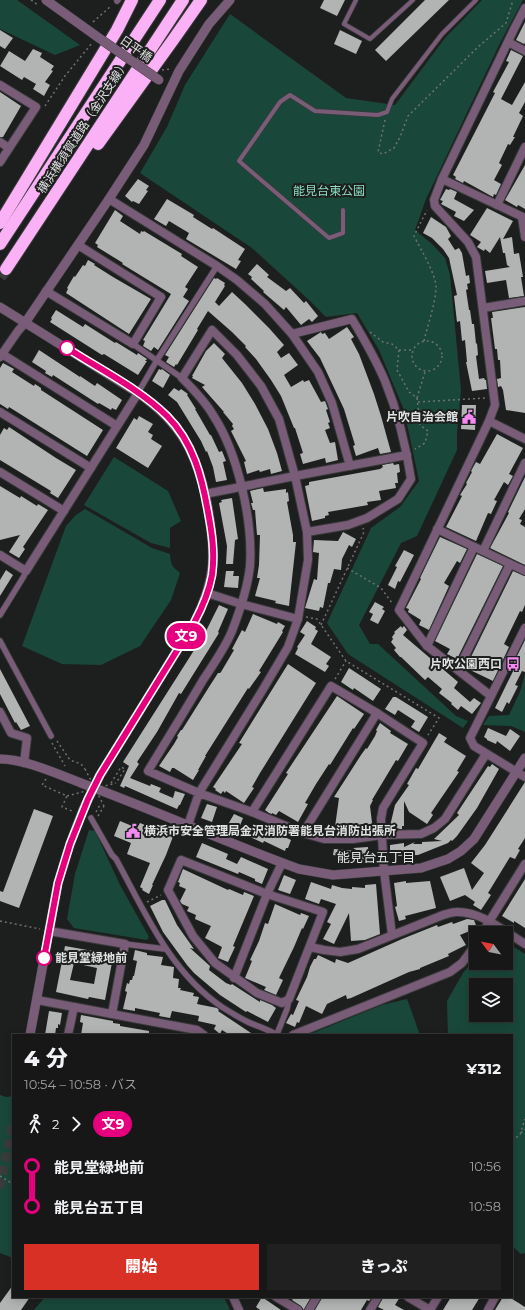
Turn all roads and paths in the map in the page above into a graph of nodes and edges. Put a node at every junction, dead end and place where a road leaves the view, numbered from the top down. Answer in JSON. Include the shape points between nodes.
{"nodes":[{"id":1,"x":46,"y":0,"type":"edge"},
{"id":2,"x":118,"y":0,"type":"edge"},
{"id":3,"x":132,"y":0,"type":"edge"},
{"id":4,"x":160,"y":0,"type":"edge"},
{"id":5,"x":183,"y":0,"type":"edge"},
{"id":6,"x":201,"y":0,"type":"edge"},
{"id":7,"x":230,"y":0,"type":"edge"},
{"id":8,"x":356,"y":0,"type":"edge"},
{"id":9,"x":413,"y":0,"type":"edge"},
{"id":10,"x":476,"y":0,"type":"edge"},
{"id":11,"x":514,"y":0,"type":"edge"},
{"id":12,"x":525,"y":8,"type":"edge"},
{"id":13,"x":92,"y":23,"type":"dead end"},
{"id":14,"x":508,"y":42,"type":"junction"},
{"id":15,"x":90,"y":45,"type":"dead end"},
{"id":16,"x":525,"y":50,"type":"edge"},
{"id":17,"x":0,"y":85,"type":"edge"},
{"id":18,"x":171,"y":88,"type":"junction"},
{"id":19,"x":36,"y":107,"type":"junction"},
{"id":20,"x":387,"y":112,"type":"junction"},
{"id":21,"x":0,"y":142,"type":"edge"},
{"id":22,"x":525,"y":147,"type":"edge"},
{"id":23,"x":9,"y":148,"type":"junction"},
{"id":24,"x":522,"y":160,"type":"edge"},
{"id":25,"x":0,"y":162,"type":"edge"},
{"id":26,"x":442,"y":179,"type":"junction"},
{"id":27,"x":109,"y":199,"type":"junction"},
{"id":28,"x":497,"y":205,"type":"junction"},
{"id":29,"x":435,"y":206,"type":"junction"},
{"id":30,"x":343,"y":210,"type":"dead end"},
{"id":31,"x":524,"y":217,"type":"edge"},
{"id":32,"x":0,"y":223,"type":"edge"},
{"id":33,"x":525,"y":237,"type":"edge"},
{"id":34,"x":0,"y":244,"type":"edge"},
{"id":35,"x":78,"y":245,"type":"junction"},
{"id":36,"x":14,"y":257,"type":"junction"},
{"id":37,"x":217,"y":266,"type":"junction"},
{"id":38,"x":6,"y":269,"type":"tunnel mouth"},
{"id":39,"x":46,"y":291,"type":"junction"},
{"id":40,"x":525,"y":301,"type":"edge"},
{"id":41,"x":0,"y":307,"type":"edge"},
{"id":42,"x":483,"y":308,"type":"junction"},
{"id":43,"x":25,"y":323,"type":"junction"},
{"id":44,"x":359,"y":331,"type":"junction"},
{"id":45,"x":292,"y":334,"type":"junction"},
{"id":46,"x":424,"y":340,"type":"junction"},
{"id":47,"x":133,"y":344,"type":"junction"},
{"id":48,"x":399,"y":350,"type":"junction"},
{"id":49,"x":413,"y":350,"type":"junction"},
{"id":50,"x":1,"y":356,"type":"edge"},
{"id":51,"x":157,"y":360,"type":"junction"},
{"id":52,"x":425,"y":372,"type":"junction"},
{"id":53,"x":182,"y":378,"type":"junction"},
{"id":54,"x":138,"y":392,"type":"junction"},
{"id":55,"x":417,"y":398,"type":"junction"},
{"id":56,"x":494,"y":398,"type":"junction"},
{"id":57,"x":417,"y":402,"type":"junction"},
{"id":58,"x":0,"y":412,"type":"edge"},
{"id":59,"x":489,"y":421,"type":"junction"},
{"id":60,"x":117,"y":426,"type":"junction"},
{"id":61,"x":525,"y":439,"type":"edge"},
{"id":62,"x":407,"y":455,"type":"junction"},
{"id":63,"x":525,"y":463,"type":"edge"},
{"id":64,"x":350,"y":466,"type":"junction"},
{"id":65,"x":91,"y":468,"type":"junction"},
{"id":66,"x":0,"y":472,"type":"edge"},
{"id":67,"x":295,"y":476,"type":"junction"},
{"id":68,"x":242,"y":487,"type":"junction"},
{"id":69,"x":205,"y":494,"type":"junction"},
{"id":70,"x":64,"y":511,"type":"junction"},
{"id":71,"x":362,"y":520,"type":"junction"},
{"id":72,"x":437,"y":529,"type":"junction"},
{"id":73,"x":307,"y":532,"type":"junction"},
{"id":74,"x":474,"y":547,"type":"junction"},
{"id":75,"x":482,"y":551,"type":"junction"},
{"id":76,"x":0,"y":555,"type":"edge"},
{"id":77,"x":510,"y":564,"type":"junction"},
{"id":78,"x":347,"y":568,"type":"junction"},
{"id":79,"x":26,"y":571,"type":"junction"},
{"id":80,"x":525,"y":571,"type":"edge"},
{"id":81,"x":207,"y":593,"type":"junction"},
{"id":82,"x":241,"y":604,"type":"junction"},
{"id":83,"x":399,"y":610,"type":"junction"},
{"id":84,"x":0,"y":615,"type":"edge"},
{"id":85,"x":298,"y":617,"type":"junction"},
{"id":86,"x":321,"y":625,"type":"junction"},
{"id":87,"x":525,"y":628,"type":"edge"},
{"id":88,"x":0,"y":642,"type":"edge"},
{"id":89,"x":427,"y":646,"type":"junction"},
{"id":90,"x":346,"y":661,"type":"junction"},
{"id":91,"x":458,"y":670,"type":"junction"},
{"id":92,"x":331,"y":686,"type":"junction"},
{"id":93,"x":491,"y":696,"type":"junction"},
{"id":94,"x":0,"y":712,"type":"edge"},
{"id":95,"x":377,"y":713,"type":"junction"},
{"id":96,"x":51,"y":736,"type":"junction"},
{"id":97,"x":423,"y":743,"type":"junction"},
{"id":98,"x":486,"y":754,"type":"junction"},
{"id":99,"x":525,"y":758,"type":"edge"},
{"id":100,"x":0,"y":759,"type":"edge"},
{"id":101,"x":24,"y":763,"type":"junction"},
{"id":102,"x":67,"y":769,"type":"dead end"},
{"id":103,"x":516,"y":772,"type":"junction"},
{"id":104,"x":525,"y":777,"type":"edge"},
{"id":105,"x":46,"y":779,"type":"dead end"},
{"id":106,"x":111,"y":784,"type":"dead end"},
{"id":107,"x":94,"y":788,"type":"junction"},
{"id":108,"x":199,"y":793,"type":"junction"},
{"id":109,"x":67,"y":796,"type":"junction"},
{"id":110,"x":101,"y":803,"type":"dead end"},
{"id":111,"x":104,"y":806,"type":"dead end"},
{"id":112,"x":72,"y":811,"type":"dead end"},
{"id":113,"x":252,"y":812,"type":"junction"},
{"id":114,"x":94,"y":818,"type":"joint"},
{"id":115,"x":188,"y":825,"type":"junction"},
{"id":116,"x":302,"y":833,"type":"junction"},
{"id":117,"x":382,"y":835,"type":"junction"},
{"id":118,"x":282,"y":863,"type":"junction"},
{"id":119,"x":525,"y":864,"type":"edge"},
{"id":120,"x":384,"y":871,"type":"junction"},
{"id":121,"x":168,"y":890,"type":"junction"},
{"id":122,"x":267,"y":894,"type":"junction"},
{"id":123,"x":142,"y":905,"type":"junction"},
{"id":124,"x":0,"y":921,"type":"edge"},
{"id":125,"x":489,"y":922,"type":"junction"},
{"id":126,"x":486,"y":926,"type":"edge"},
{"id":127,"x":44,"y":930,"type":"junction"},
{"id":128,"x":392,"y":935,"type":"junction"},
{"id":129,"x":125,"y":944,"type":"junction"},
{"id":130,"x":525,"y":944,"type":"edge"},
{"id":131,"x":310,"y":947,"type":"junction"},
{"id":132,"x":165,"y":949,"type":"junction"},
{"id":133,"x":469,"y":954,"type":"edge"},
{"id":134,"x":234,"y":978,"type":"junction"},
{"id":135,"x":289,"y":999,"type":"junction"},
{"id":136,"x":37,"y":1000,"type":"junction"},
{"id":137,"x":74,"y":1007,"type":"junction"},
{"id":138,"x":112,"y":1014,"type":"junction"},
{"id":139,"x":30,"y":1034,"type":"edge"},
{"id":140,"x":68,"y":1034,"type":"edge"},
{"id":141,"x":203,"y":1034,"type":"edge"},
{"id":142,"x":275,"y":1034,"type":"edge"},
{"id":143,"x":277,"y":1034,"type":"edge"},
{"id":144,"x":295,"y":1034,"type":"edge"},
{"id":145,"x":525,"y":1119,"type":"edge"},
{"id":146,"x":525,"y":1129,"type":"edge"},
{"id":147,"x":520,"y":1135,"type":"junction"},
{"id":148,"x":513,"y":1139,"type":"edge"},
{"id":149,"x":0,"y":1176,"type":"edge"},
{"id":150,"x":12,"y":1183,"type":"edge"},
{"id":151,"x":233,"y":1298,"type":"edge"},
{"id":152,"x":278,"y":1298,"type":"edge"},
{"id":153,"x":316,"y":1298,"type":"edge"},
{"id":154,"x":377,"y":1298,"type":"edge"},
{"id":155,"x":410,"y":1298,"type":"edge"},
{"id":156,"x":437,"y":1298,"type":"edge"},
{"id":157,"x":494,"y":1298,"type":"edge"},
{"id":158,"x":239,"y":1310,"type":"edge"},
{"id":159,"x":298,"y":1310,"type":"edge"},
{"id":160,"x":309,"y":1310,"type":"edge"},
{"id":161,"x":370,"y":1310,"type":"edge"},
{"id":162,"x":488,"y":1310,"type":"edge"}],
"edges":[{"from":1,"to":18,"type":"street","name":"日平橋","bridge":true},
{"from":2,"to":13,"type":"path"},
{"from":3,"to":32,"type":"highway","via":[[117,30]]},
{"from":4,"to":34,"type":"highway","name":"横浜横須賀道路（金沢支線）"},
{"from":5,"to":36,"type":"highway","name":"横浜横須賀道路（金沢支線）"},
{"from":6,"to":36,"type":"highway"},
{"from":7,"to":18,"type":"street","via":[[208,24]]},
{"from":8,"to":9,"type":"lane","via":[[344,24],[370,39]]},
{"from":10,"to":20,"type":"lane","via":[[442,34],[392,99]]},
{"from":11,"to":20,"type":"path","via":[[506,23],[408,116],[394,148],[383,154],[378,152]]},
{"from":12,"to":14,"type":"street"},
{"from":14,"to":16,"type":"street"},
{"from":14,"to":26,"type":"street"},
{"from":15,"to":19,"type":"path","via":[[44,107]]},
{"from":17,"to":19,"type":"street"},
{"from":18,"to":27,"type":"street","via":[[144,145]]},
{"from":19,"to":23,"type":"street"},
{"from":20,"to":30,"type":"lane","via":[[378,115],[315,111],[290,95],[280,102],[240,161],[329,238],[343,233]]},
{"from":21,"to":23,"type":"street"},
{"from":22,"to":24,"type":"street"},
{"from":23,"to":25,"type":"street"},
{"from":24,"to":28,"type":"street"},
{"from":26,"to":28,"type":"street"},
{"from":26,"to":29,"type":"street","via":[[434,200]]},
{"from":27,"to":35,"type":"street"},
{"from":27,"to":37,"type":"street"},
{"from":28,"to":31,"type":"street"},
{"from":29,"to":42,"type":"street","via":[[468,242],[476,257]]},
{"from":29,"to":46,"type":"path","via":[[428,208],[414,236],[436,286]]},
{"from":31,"to":33,"type":"street"},
{"from":35,"to":39,"type":"street"},
{"from":35,"to":47,"type":"street","via":[[161,297]]},
{"from":36,"to":38,"type":"highway","name":"横浜横須賀道路（金沢支線）"},
{"from":37,"to":45,"type":"street","via":[[265,304]]},
{"from":37,"to":51,"type":"street"},
{"from":39,"to":43,"type":"street"},
{"from":39,"to":47,"type":"street"},
{"from":40,"to":42,"type":"street"},
{"from":41,"to":43,"type":"street"},
{"from":42,"to":56,"type":"street"},
{"from":43,"to":50,"type":"street"},
{"from":43,"to":54,"type":"street"},
{"from":44,"to":45,"type":"street","via":[[352,319]]},
{"from":44,"to":48,"type":"path","via":[[369,330],[383,342],[392,344]]},
{"from":44,"to":62,"type":"street","via":[[385,381],[399,420]]},
{"from":45,"to":64,"type":"street","via":[[318,372],[332,403]]},
{"from":46,"to":49,"type":"path"},
{"from":46,"to":52,"type":"path","via":[[435,342],[442,350],[442,361],[436,369]]},
{"from":47,"to":51,"type":"street"},
{"from":48,"to":49,"type":"path"},
{"from":48,"to":55,"type":"path","via":[[397,370],[409,392]]},
{"from":49,"to":52,"type":"path","via":[[412,360],[417,368]]},
{"from":50,"to":60,"type":"street"},
{"from":51,"to":53,"type":"street"},
{"from":51,"to":54,"type":"street"},
{"from":52,"to":55,"type":"path"},
{"from":53,"to":67,"type":"street","via":[[212,330],[237,355],[261,386],[279,419]]},
{"from":53,"to":68,"type":"street","via":[[197,394],[223,432]]},
{"from":54,"to":60,"type":"street"},
{"from":54,"to":69,"type":"street","via":[[168,417],[182,435],[193,454]]},
{"from":55,"to":57,"type":"path"},
{"from":56,"to":57,"type":"path"},
{"from":56,"to":59,"type":"street","via":[[495,406]]},
{"from":57,"to":62,"type":"path","via":[[420,425],[428,431],[425,443]]},
{"from":58,"to":65,"type":"street"},
{"from":59,"to":61,"type":"street"},
{"from":59,"to":72,"type":"street"},
{"from":60,"to":65,"type":"street"},
{"from":62,"to":64,"type":"street"},
{"from":62,"to":71,"type":"street","via":[[411,479],[398,499]]},
{"from":63,"to":75,"type":"street"},
{"from":64,"to":67,"type":"street"},
{"from":65,"to":70,"type":"street"},
{"from":66,"to":70,"type":"street"},
{"from":67,"to":68,"type":"street"},
{"from":67,"to":73,"type":"street"},
{"from":68,"to":69,"type":"street"},
{"from":68,"to":82,"type":"street","via":[[250,534],[250,567]]},
{"from":69,"to":81,"type":"street","via":[[214,556]]},
{"from":70,"to":79,"type":"street"},
{"from":71,"to":73,"type":"street"},
{"from":71,"to":78,"type":"path","via":[[364,532]]},
{"from":72,"to":74,"type":"street"},
{"from":72,"to":83,"type":"street"},
{"from":73,"to":85,"type":"street","via":[[308,560]]},
{"from":74,"to":75,"type":"street"},
{"from":74,"to":89,"type":"street"},
{"from":75,"to":77,"type":"street"},
{"from":76,"to":79,"type":"street"},
{"from":77,"to":80,"type":"street"},
{"from":77,"to":91,"type":"street"},
{"from":78,"to":83,"type":"path","via":[[381,588]]},
{"from":78,"to":86,"type":"path"},
{"from":79,"to":84,"type":"street"},
{"from":81,"to":82,"type":"street"},
{"from":81,"to":107,"type":"street","via":[[194,623]]},
{"from":82,"to":85,"type":"street"},
{"from":82,"to":108,"type":"street","via":[[232,632],[222,650],[148,771]]},
{"from":83,"to":89,"type":"street"},
{"from":85,"to":86,"type":"path","via":[[317,619]]},
{"from":85,"to":108,"type":"street","via":[[288,647]]},
{"from":86,"to":90,"type":"path"},
{"from":87,"to":93,"type":"street"},
{"from":88,"to":96,"type":"street"},
{"from":89,"to":91,"type":"street"},
{"from":90,"to":92,"type":"path"},
{"from":90,"to":97,"type":"path","via":[[439,718]]},
{"from":91,"to":93,"type":"street"},
{"from":92,"to":95,"type":"street"},
{"from":92,"to":113,"type":"street"},
{"from":93,"to":98,"type":"street","via":[[470,738],[474,746]]},
{"from":94,"to":101,"type":"street","via":[[11,732],[28,738]]},
{"from":95,"to":97,"type":"street"},
{"from":95,"to":116,"type":"street"},
{"from":96,"to":102,"type":"path"},
{"from":96,"to":107,"type":"path","bridge":true,"via":[[56,739],[70,760],[81,764]]},
{"from":97,"to":117,"type":"street","via":[[383,808],[380,819]]},
{"from":98,"to":103,"type":"street"},
{"from":98,"to":117,"type":"street","via":[[445,819],[434,828],[421,834]]},
{"from":99,"to":103,"type":"street"},
{"from":100,"to":101,"type":"street"},
{"from":101,"to":107,"type":"street"},
{"from":103,"to":104,"type":"street"},
{"from":103,"to":120,"type":"street","via":[[474,838],[461,851],[448,859],[421,868]]},
{"from":105,"to":109,"type":"path","via":[[42,785]]},
{"from":106,"to":107,"type":"path","bridge":true,"via":[[121,767],[125,769],[116,783]]},
{"from":107,"to":109,"type":"path","bridge":true},
{"from":107,"to":111,"type":"path","bridge":true},
{"from":107,"to":115,"type":"street"},
{"from":107,"to":127,"type":"street","via":[[70,844]]},
{"from":108,"to":113,"type":"street"},
{"from":108,"to":115,"type":"street"},
{"from":109,"to":112,"type":"path","via":[[62,806]]},
{"from":110,"to":114,"type":"path"},
{"from":113,"to":116,"type":"street"},
{"from":114,"to":123,"type":"street","via":[[112,855]]},
{"from":115,"to":118,"type":"street"},
{"from":116,"to":117,"type":"street","via":[[324,839]]},
{"from":117,"to":120,"type":"street"},
{"from":118,"to":120,"type":"street","via":[[298,869],[333,875]]},
{"from":118,"to":122,"type":"street"},
{"from":119,"to":125,"type":"street"},
{"from":120,"to":128,"type":"street"},
{"from":121,"to":122,"type":"street","via":[[181,860]]},
{"from":121,"to":123,"type":"path"},
{"from":121,"to":134,"type":"street","via":[[193,936],[215,962]]},
{"from":122,"to":131,"type":"street","via":[[323,912]]},
{"from":122,"to":134,"type":"street"},
{"from":123,"to":132,"type":"street"},
{"from":124,"to":127,"type":"path"},
{"from":125,"to":126,"type":"street"},
{"from":125,"to":128,"type":"street","via":[[472,914],[455,912]]},
{"from":125,"to":130,"type":"street"},
{"from":127,"to":129,"type":"street"},
{"from":127,"to":136,"type":"street"},
{"from":128,"to":131,"type":"street","via":[[358,949],[340,952]]},
{"from":129,"to":132,"type":"street"},
{"from":129,"to":138,"type":"street"},
{"from":131,"to":135,"type":"street"},
{"from":132,"to":142,"type":"street","via":[[188,977],[217,1003],[244,1020]]},
{"from":133,"to":144,"type":"street","via":[[450,972]]},
{"from":134,"to":135,"type":"street","via":[[257,993],[282,1003]]},
{"from":135,"to":143,"type":"street"},
{"from":136,"to":137,"type":"street"},
{"from":136,"to":139,"type":"street"},
{"from":137,"to":138,"type":"street"},
{"from":137,"to":140,"type":"street"},
{"from":138,"to":141,"type":"street","via":[[197,1030]]},
{"from":145,"to":147,"type":"path"},
{"from":146,"to":147,"type":"path"},
{"from":147,"to":148,"type":"path"},
{"from":149,"to":150,"type":"path"},
{"from":151,"to":158,"type":"street"},
{"from":152,"to":159,"type":"street"},
{"from":153,"to":160,"type":"street"},
{"from":154,"to":161,"type":"street"},
{"from":155,"to":156,"type":"street","via":[[430,1310]]},
{"from":157,"to":162,"type":"street"}]}
